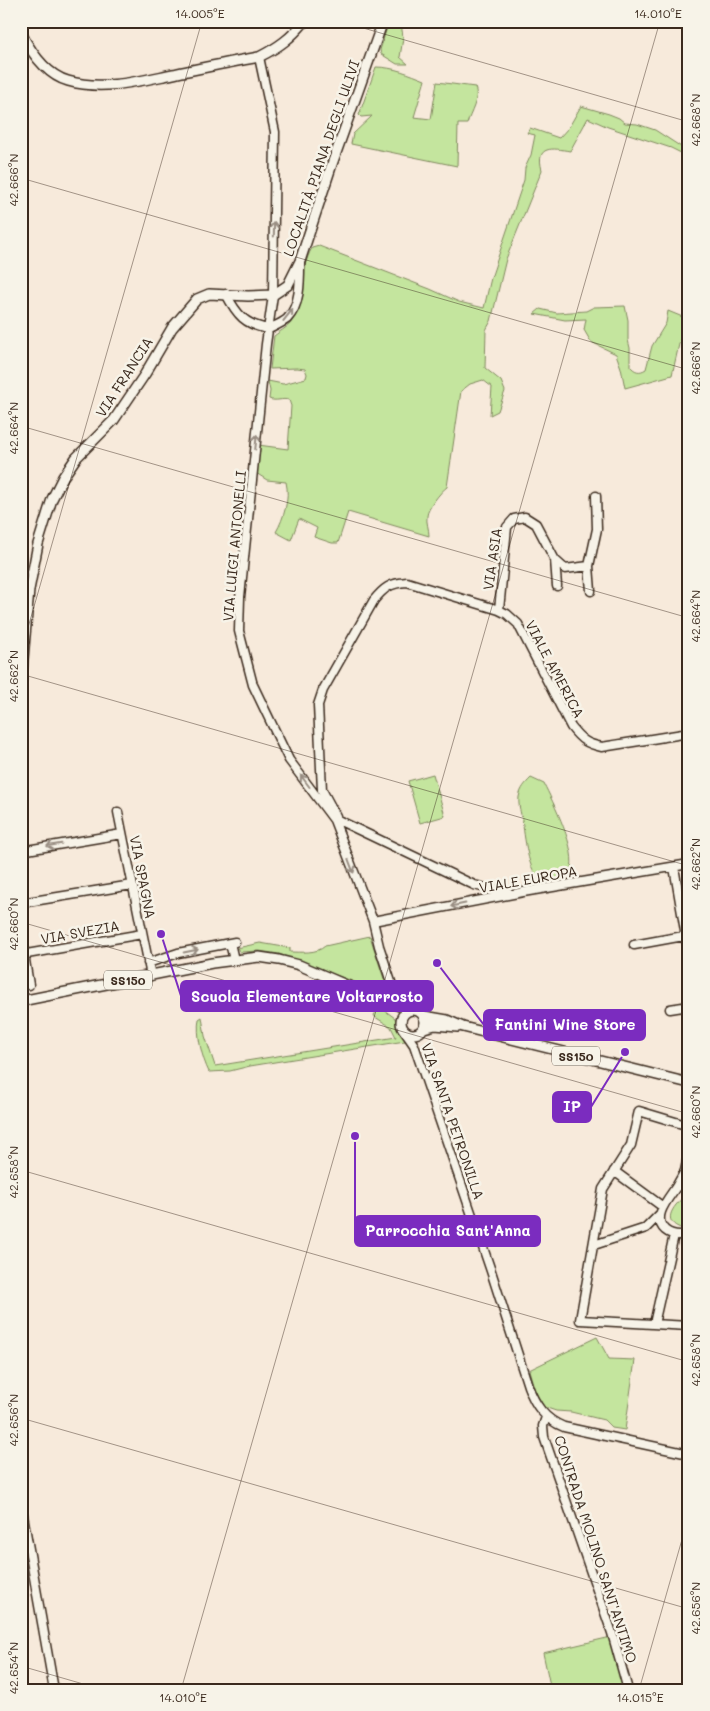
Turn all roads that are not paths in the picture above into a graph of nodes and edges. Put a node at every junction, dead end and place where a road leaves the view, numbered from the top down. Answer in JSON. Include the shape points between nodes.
{"nodes":[{"id":1,"x":305,"y":21,"type":"edge"},
{"id":2,"x":383,"y":21,"type":"edge"},
{"id":3,"x":21,"y":34,"type":"edge"},
{"id":4,"x":259,"y":57,"type":"junction"},
{"id":5,"x":300,"y":260,"type":"junction"},
{"id":6,"x":226,"y":294,"type":"junction"},
{"id":7,"x":273,"y":295,"type":"junction"},
{"id":8,"x":269,"y":329,"type":"junction"},
{"id":9,"x":596,"y":496,"type":"dead end"},
{"id":10,"x":555,"y":560,"type":"junction"},
{"id":11,"x":589,"y":566,"type":"junction"},
{"id":12,"x":557,"y":586,"type":"dead end"},
{"id":13,"x":591,"y":591,"type":"dead end"},
{"id":14,"x":498,"y":610,"type":"junction"},
{"id":15,"x":21,"y":682,"type":"edge"},
{"id":16,"x":689,"y":733,"type":"edge"},
{"id":17,"x":118,"y":812,"type":"dead end"},
{"id":18,"x":336,"y":820,"type":"junction"},
{"id":19,"x":122,"y":834,"type":"junction"},
{"id":20,"x":21,"y":850,"type":"edge"},
{"id":21,"x":689,"y":864,"type":"edge"},
{"id":22,"x":674,"y":867,"type":"junction"},
{"id":23,"x":132,"y":885,"type":"junction"},
{"id":24,"x":523,"y":892,"type":"junction"},
{"id":25,"x":21,"y":903,"type":"edge"},
{"id":26,"x":373,"y":921,"type":"junction"},
{"id":27,"x":142,"y":934,"type":"junction"},
{"id":28,"x":687,"y":935,"type":"edge"},
{"id":29,"x":21,"y":936,"type":"edge"},
{"id":30,"x":634,"y":945,"type":"dead end"},
{"id":31,"x":689,"y":954,"type":"edge"},
{"id":32,"x":23,"y":955,"type":"edge"},
{"id":33,"x":234,"y":960,"type":"junction"},
{"id":34,"x":148,"y":963,"type":"junction"},
{"id":35,"x":151,"y":976,"type":"junction"},
{"id":36,"x":29,"y":985,"type":"dead end"},
{"id":37,"x":21,"y":1001,"type":"edge"},
{"id":38,"x":387,"y":1002,"type":"junction"},
{"id":39,"x":689,"y":1006,"type":"edge"},
{"id":40,"x":410,"y":1010,"type":"junction"},
{"id":41,"x":670,"y":1010,"type":"dead end"},
{"id":42,"x":424,"y":1016,"type":"junction"},
{"id":43,"x":401,"y":1018,"type":"junction"},
{"id":44,"x":463,"y":1027,"type":"junction"},
{"id":45,"x":421,"y":1031,"type":"junction"},
{"id":46,"x":405,"y":1032,"type":"junction"},
{"id":47,"x":414,"y":1045,"type":"junction"},
{"id":48,"x":689,"y":1083,"type":"edge"},
{"id":49,"x":689,"y":1126,"type":"edge"},
{"id":50,"x":689,"y":1152,"type":"edge"},
{"id":51,"x":614,"y":1171,"type":"junction"},
{"id":52,"x":689,"y":1185,"type":"edge"},
{"id":53,"x":676,"y":1187,"type":"junction"},
{"id":54,"x":662,"y":1211,"type":"junction"},
{"id":55,"x":689,"y":1234,"type":"edge"},
{"id":56,"x":674,"y":1235,"type":"junction"},
{"id":57,"x":594,"y":1245,"type":"junction"},
{"id":58,"x":654,"y":1324,"type":"junction"},
{"id":59,"x":689,"y":1326,"type":"edge"},
{"id":60,"x":546,"y":1417,"type":"junction"},
{"id":61,"x":689,"y":1454,"type":"edge"},
{"id":62,"x":21,"y":1504,"type":"edge"},
{"id":63,"x":54,"y":1690,"type":"edge"},
{"id":64,"x":628,"y":1690,"type":"edge"}],
"edges":[{"from":1,"to":4,"type":"main road","via":[[277,48]]},
{"from":2,"to":5,"type":"main road","name":"LOCALITÀ PIANA DEGLI ULIVI"},
{"from":3,"to":4,"type":"main road","via":[[43,66],[66,81],[93,86],[125,84]]},
{"from":7,"to":4,"type":"street","name":"LOCALITÀ PIANA DEGLI ULIVI","one_way":true,"via":[[276,132]]},
{"from":5,"to":7,"type":"main road","name":"LOCALITÀ PIANA DEGLI ULIVI","via":[[288,285]]},
{"from":8,"to":5,"type":"street","one_way":true,"via":[[287,318],[293,310],[300,283]]},
{"from":6,"to":7,"type":"main road"},
{"from":6,"to":8,"type":"street","via":[[242,318],[254,326]]},
{"from":6,"to":15,"type":"main road","name":"VIA FRANCIA","via":[[209,294],[197,299],[172,328],[114,420],[76,458],[63,478],[38,544],[29,590]]},
{"from":7,"to":8,"type":"street","name":"VIA LUIGI ANTONELLI"},
{"from":18,"to":8,"type":"street","name":"VIA LUIGI ANTONELLI","one_way":true,"via":[[289,760],[253,685],[239,631]]},
{"from":9,"to":11,"type":"street","via":[[597,529]]},
{"from":10,"to":11,"type":"street","via":[[565,568]]},
{"from":10,"to":12,"type":"street","name":"VIA ASIA"},
{"from":10,"to":14,"type":"street","name":"VIA ASIA","via":[[536,524],[525,517],[514,519],[507,527]]},
{"from":11,"to":13,"type":"street"},
{"from":14,"to":16,"type":"street","name":"VIALE AMERICA","via":[[518,624],[579,737],[602,747]]},
{"from":14,"to":18,"type":"street","name":"VIALE AMERICA","via":[[407,582],[385,588],[374,600],[323,690],[318,705],[322,790]]},
{"from":17,"to":19,"type":"street","name":"VIA SPAGNA"},
{"from":18,"to":24,"type":"street","via":[[474,885],[498,892]]},
{"from":18,"to":26,"type":"street","name":"VIA LUIGI ANTONELLI","one_way":true},
{"from":19,"to":20,"type":"street","one_way":true},
{"from":19,"to":23,"type":"street","name":"VIA SPAGNA"},
{"from":21,"to":22,"type":"street","name":"VIALE EUROPA"},
{"from":22,"to":24,"type":"street","name":"VIALE EUROPA"},
{"from":22,"to":28,"type":"street"},
{"from":23,"to":25,"type":"street"},
{"from":23,"to":27,"type":"street","name":"VIA SPAGNA"},
{"from":24,"to":26,"type":"street","name":"VIALE EUROPA","one_way":true},
{"from":26,"to":38,"type":"street","name":"VIA LUIGI ANTONELLI","via":[[393,988]]},
{"from":27,"to":32,"type":"street","name":"VIA SVEZIA"},
{"from":27,"to":34,"type":"street","name":"VIA SPAGNA"},
{"from":28,"to":30,"type":"street"},
{"from":28,"to":31,"type":"street"},
{"from":29,"to":32,"type":"street"},
{"from":32,"to":36,"type":"street"},
{"from":34,"to":33,"type":"street","one_way":true,"via":[[232,942]]},
{"from":33,"to":35,"type":"main road","number":"SS150"},
{"from":33,"to":38,"type":"main road","number":"SS150","via":[[260,957],[288,962]]},
{"from":34,"to":35,"type":"street","name":"VIA SPAGNA"},
{"from":35,"to":37,"type":"main road","number":"SS150"},
{"from":38,"to":40,"type":"main road","number":"SS150"},
{"from":38,"to":43,"type":"main road"},
{"from":39,"to":41,"type":"street"},
{"from":40,"to":42,"type":"main road","via":[[418,1010]]},
{"from":40,"to":43,"type":"main road"},
{"from":42,"to":44,"type":"main road","number":"SS150","via":[[448,1020]]},
{"from":42,"to":45,"type":"main road","via":[[426,1024]]},
{"from":43,"to":46,"type":"main road"},
{"from":44,"to":45,"type":"main road","number":"SS150","via":[[435,1025]]},
{"from":44,"to":48,"type":"main road","number":"SS150"},
{"from":45,"to":46,"type":"main road"},
{"from":45,"to":47,"type":"street"},
{"from":46,"to":47,"type":"street","name":"VIA SANTA PETRONILLA"},
{"from":47,"to":60,"type":"street","name":"VIA SANTA PETRONILLA","via":[[528,1386]]},
{"from":49,"to":51,"type":"street","via":[[639,1111],[631,1145]]},
{"from":50,"to":53,"type":"street","via":[[686,1171]]},
{"from":51,"to":54,"type":"street"},
{"from":51,"to":57,"type":"street","via":[[603,1189]]},
{"from":52,"to":53,"type":"street"},
{"from":53,"to":54,"type":"street"},
{"from":54,"to":56,"type":"street","via":[[660,1222]]},
{"from":54,"to":57,"type":"street","via":[[646,1228]]},
{"from":55,"to":56,"type":"street"},
{"from":56,"to":58,"type":"street"},
{"from":57,"to":58,"type":"street","via":[[580,1320]]},
{"from":58,"to":59,"type":"street"},
{"from":60,"to":61,"type":"street","name":"VIA SANTA PETRONILLA","via":[[564,1427]]},
{"from":60,"to":64,"type":"street","name":"CONTRADA MOLINO SANT'ANTIMO","via":[[544,1437],[612,1633]]},
{"from":62,"to":63,"type":"street"}]}
